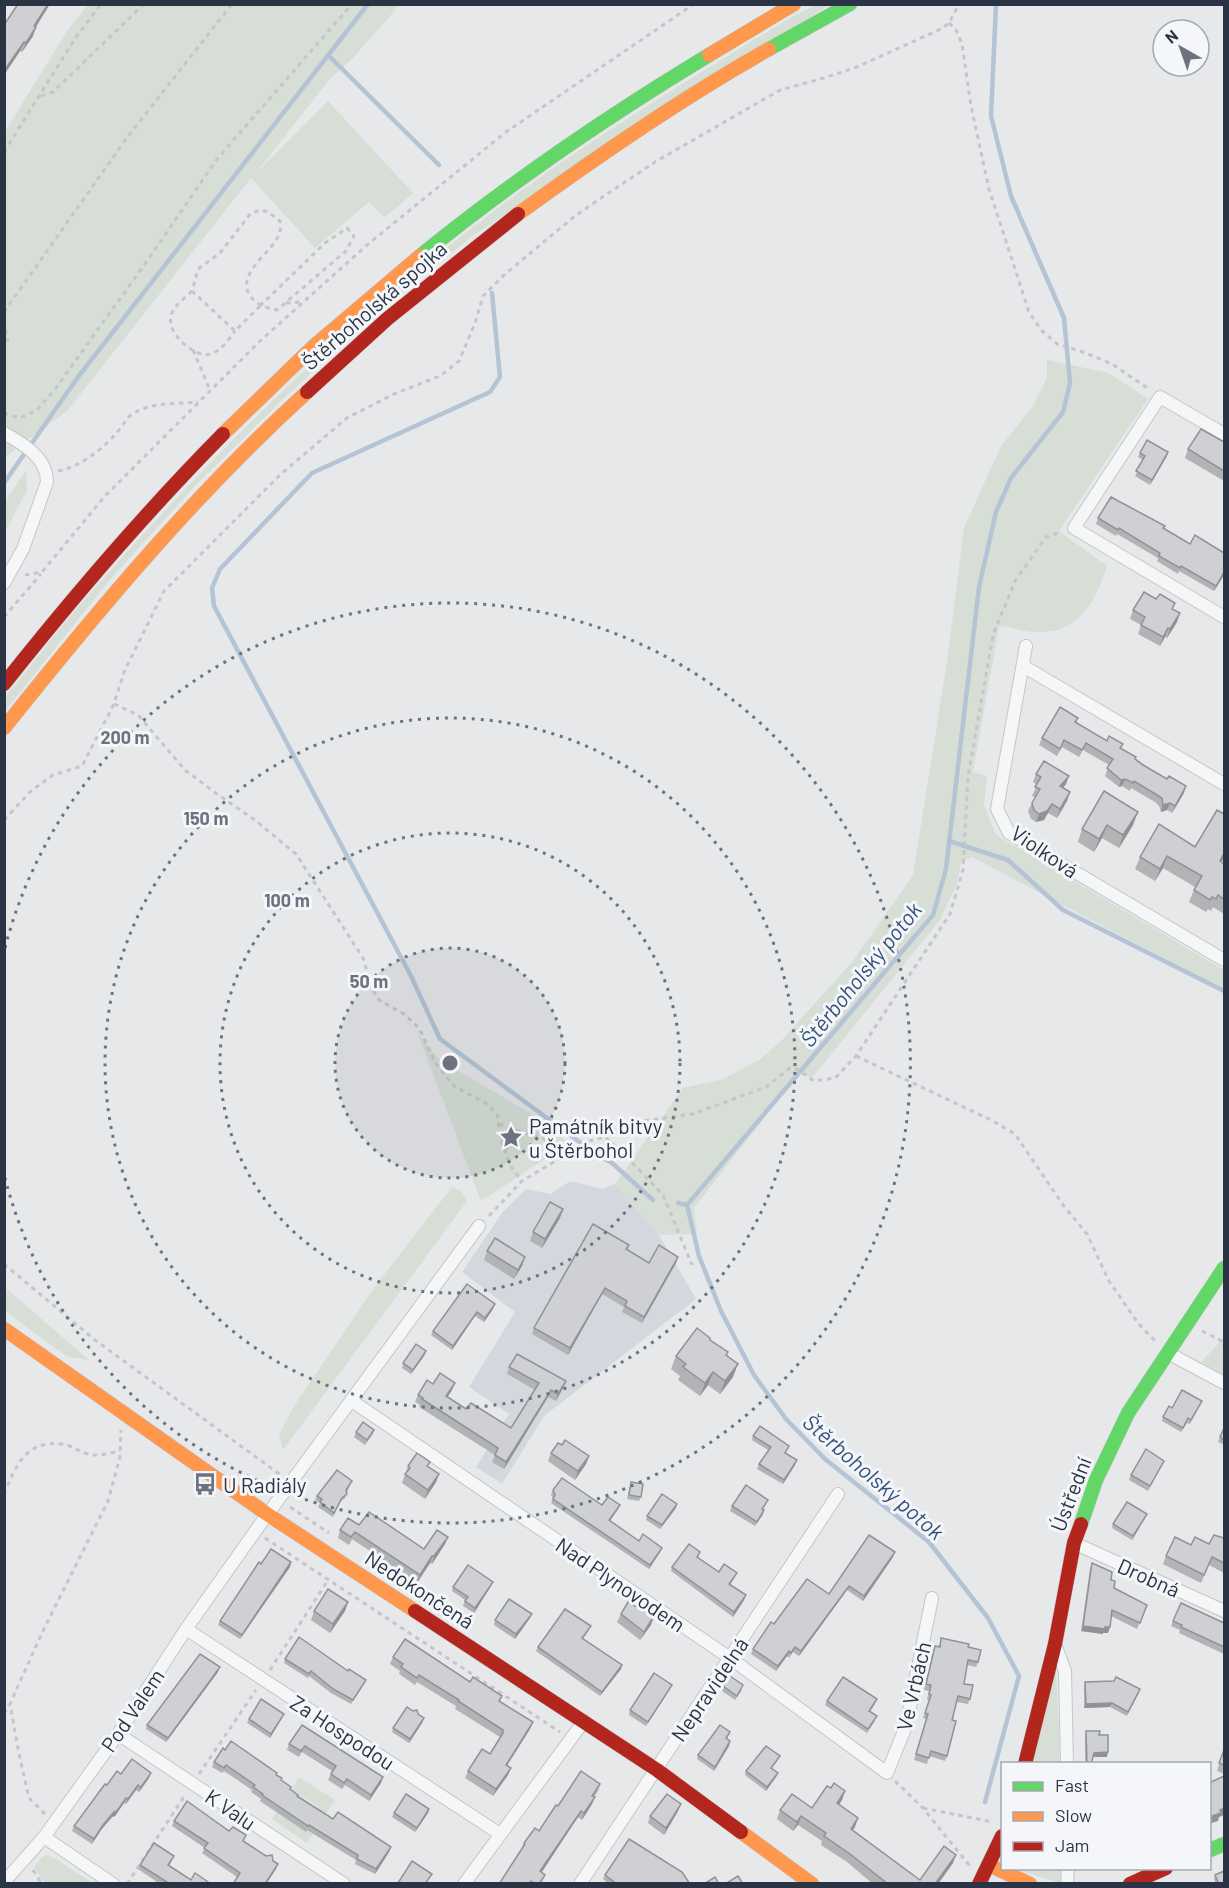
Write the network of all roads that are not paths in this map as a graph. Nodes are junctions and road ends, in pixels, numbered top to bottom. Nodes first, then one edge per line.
1 (795, 4) edge
2 (850, 4) edge
3 (4, 433) edge
4 (1224, 434) edge
5 (7, 580) edge
6 (1224, 617) edge
7 (1026, 646) dead end
8 (1023, 666) junction
9 (4, 684) edge
10 (4, 728) edge
11 (1224, 784) edge
12 (1224, 960) edge
13 (479, 1226) road end
14 (1224, 1268) edge
15 (4, 1329) edge
16 (1168, 1353) junction
17 (1224, 1383) edge
18 (352, 1401) junction
19 (838, 1494) dead end
20 (267, 1514) junction
21 (1074, 1543) junction
22 (932, 1598) dead end
23 (1224, 1611) edge
24 (186, 1629) junction
25 (1055, 1644) junction
26 (730, 1658) junction
27 (584, 1721) junction
28 (118, 1734) junction
29 (1026, 1762) edge
30 (1067, 1762) edge
31 (657, 1770) junction
32 (887, 1773) joint
33 (500, 1834) junction
34 (44, 1837) junction
35 (1001, 1838) edge
36 (989, 1865) junction
37 (1164, 1870) edge
38 (4, 1882) edge
39 (113, 1884) edge
40 (344, 1884) edge
41 (464, 1884) edge
42 (580, 1884) edge
43 (812, 1884) edge
44 (979, 1884) edge
45 (1030, 1884) edge
46 (1130, 1884) edge

1 - 9 main road, Štěrboholská spojka
2 - 10 main road, Štěrboholská spojka
3 - 5 street
4 - 6 street
7 - 8 street, Violková
8 - 11 street
8 - 12 street, Violková
13 - 18 street
14 - 16 main road, Ústřední
15 - 20 main road, Nedokončená
16 - 17 street
16 - 21 main road, Ústřední
18 - 20 street
18 - 26 street, Nad Plynovodem
19 - 26 street, Nepravidelná
20 - 24 street, Pod Valem
20 - 27 main road, Nedokončená
21 - 23 street, Drobná
21 - 25 main road, Ústřední
22 - 32 street, Ve Vrbách
24 - 28 street, Pod Valem
24 - 33 street, Za Hospodou
25 - 29 main road, Ústřední
25 - 30 street
26 - 31 street, Nepravidelná
26 - 32 street, Nad Plynovodem
27 - 31 main road, Nedokončená
27 - 33 street
28 - 34 street, Pod Valem
28 - 40 street, K Valu
31 - 42 street, Nepravidelná
31 - 43 main road, Nedokončená
33 - 41 street
34 - 38 street, Pod Valem
34 - 39 street
35 - 36 main road
36 - 44 main road
36 - 45 main road
37 - 46 main road

